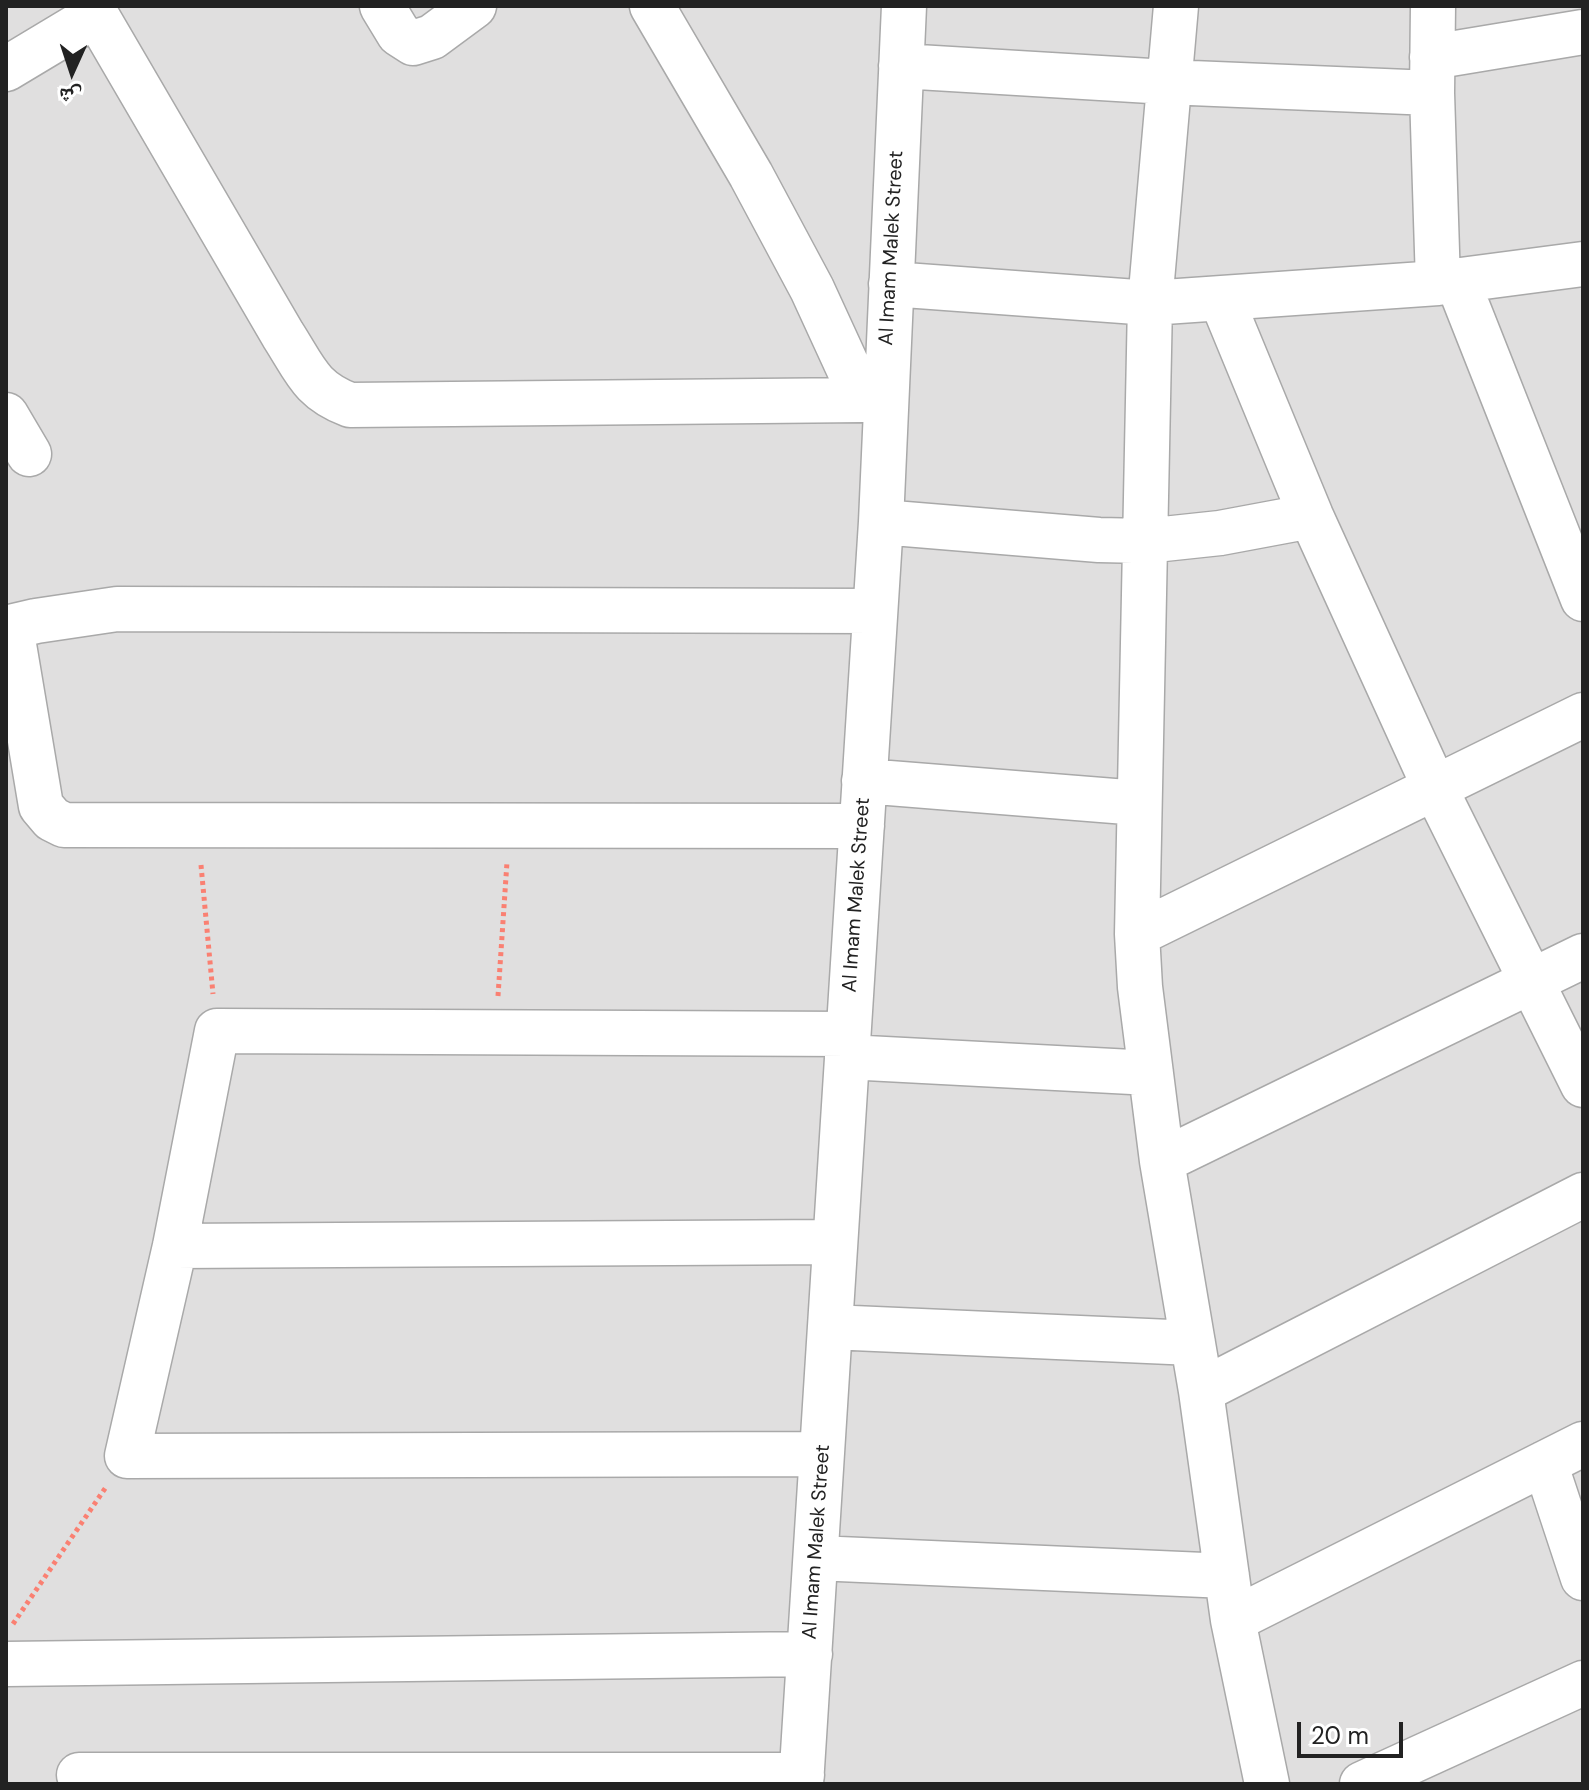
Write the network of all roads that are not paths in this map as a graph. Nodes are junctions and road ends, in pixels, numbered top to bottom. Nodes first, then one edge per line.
1 (382, 6) edge
2 (474, 6) edge
3 (904, 6) edge
4 (1176, 6) edge
5 (1433, 6) edge
6 (655, 7) edge
7 (94, 10) edge
8 (1583, 32) edge
9 (901, 66) junction
10 (6, 69) edge
11 (1432, 75) junction
12 (1167, 82) junction
13 (1583, 264) edge
14 (1447, 282) junction
15 (891, 284) junction
16 (1221, 298) junction
17 (1150, 303) junction
18 (874, 399) junction
19 (6, 415) edge
20 (29, 454) dead end
21 (1311, 516) junction
22 (881, 522) junction
23 (1145, 541) junction
24 (1583, 599) edge
25 (875, 611) junction
26 (8, 628) edge
27 (1583, 715) edge
28 (864, 781) junction
29 (1434, 786) junction
30 (1139, 803) junction
31 (862, 826) junction
32 (1137, 934) junction
33 (1583, 956) edge
34 (1530, 980) junction
35 (848, 1046) junction
36 (1151, 1073) junction
37 (1583, 1085) edge
38 (1162, 1161) junction
39 (1583, 1195) edge
40 (835, 1242) junction
41 (175, 1246) junction
42 (830, 1327) junction
43 (1193, 1343) junction
44 (1201, 1391) junction
45 (1583, 1444) edge
46 (822, 1454) junction
47 (1545, 1463) junction
48 (816, 1558) junction
49 (1227, 1576) junction
50 (1583, 1578) edge
51 (1233, 1620) junction
52 (810, 1654) junction
53 (6, 1664) edge
54 (1583, 1683) edge
55 (79, 1775) dead end
56 (802, 1779) edge
57 (1267, 1784) edge
58 (1362, 1784) edge

1 - 2 street
3 - 9 street, Al Imam Malek Street
4 - 12 street
5 - 11 street
6 - 18 street
7 - 10 street
7 - 18 street
8 - 11 street
9 - 12 street
9 - 15 street, Al Imam Malek Street
11 - 12 street
11 - 14 street
12 - 17 street
13 - 14 street
14 - 16 street
14 - 24 street
15 - 17 street
15 - 18 street, Al Imam Malek Street
16 - 17 street
16 - 21 street
17 - 23 street
18 - 22 street, Al Imam Malek Street
19 - 20 street
21 - 23 street
21 - 29 street
22 - 23 street
22 - 25 street, Al Imam Malek Street
23 - 30 street
25 - 26 street
25 - 28 street, Al Imam Malek Street
26 - 31 street
27 - 29 street
28 - 30 street
28 - 31 street, Al Imam Malek Street
29 - 32 street
29 - 34 street
30 - 32 street
31 - 35 street, Al Imam Malek Street
32 - 36 street
33 - 34 street
34 - 37 street
34 - 38 street
35 - 36 street
35 - 40 street, Al Imam Malek Street
35 - 41 street
36 - 38 street
38 - 43 street
39 - 44 street
40 - 41 street
40 - 42 street, Al Imam Malek Street
41 - 46 street
42 - 43 street
42 - 46 street, Al Imam Malek Street
43 - 44 street
44 - 49 street
45 - 47 street
46 - 48 street, Al Imam Malek Street
47 - 50 street
47 - 51 street
48 - 49 street
48 - 52 street, Al Imam Malek Street
49 - 51 street
51 - 57 street
52 - 53 street
52 - 56 street, Al Imam Malek Street
54 - 58 street
55 - 56 street

